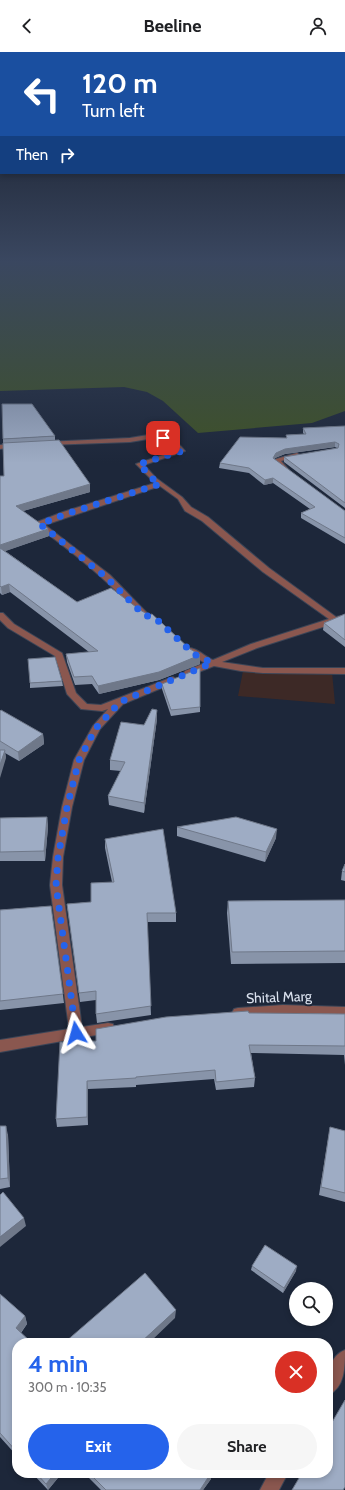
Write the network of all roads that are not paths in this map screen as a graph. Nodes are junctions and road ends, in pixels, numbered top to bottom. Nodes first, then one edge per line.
1 (42, 444) edge
2 (22, 445) edge
3 (0, 447) edge
4 (307, 454) edge
5 (294, 476) edge
6 (160, 484) junction
7 (0, 615) edge
8 (345, 617) edge
9 (335, 620) junction
10 (160, 622) edge
11 (184, 644) edge
12 (212, 663) junction
13 (345, 670) edge
14 (120, 702) junction
15 (345, 1012) edge
16 (228, 1014) edge
17 (121, 1026) edge
18 (76, 1033) junction
19 (0, 1046) edge
20 (345, 1358) edge
21 (333, 1378) edge
22 (276, 1478) edge
23 (269, 1490) edge

1 - 6 street
2 - 3 street
4 - 5 street
6 - 9 street
6 - 10 street
7 - 14 street
8 - 9 street
9 - 12 street
11 - 12 street
12 - 13 street
12 - 14 street
14 - 18 street
15 - 16 street, Shital Marg
17 - 18 street
18 - 19 street
20 - 21 street
22 - 23 street

